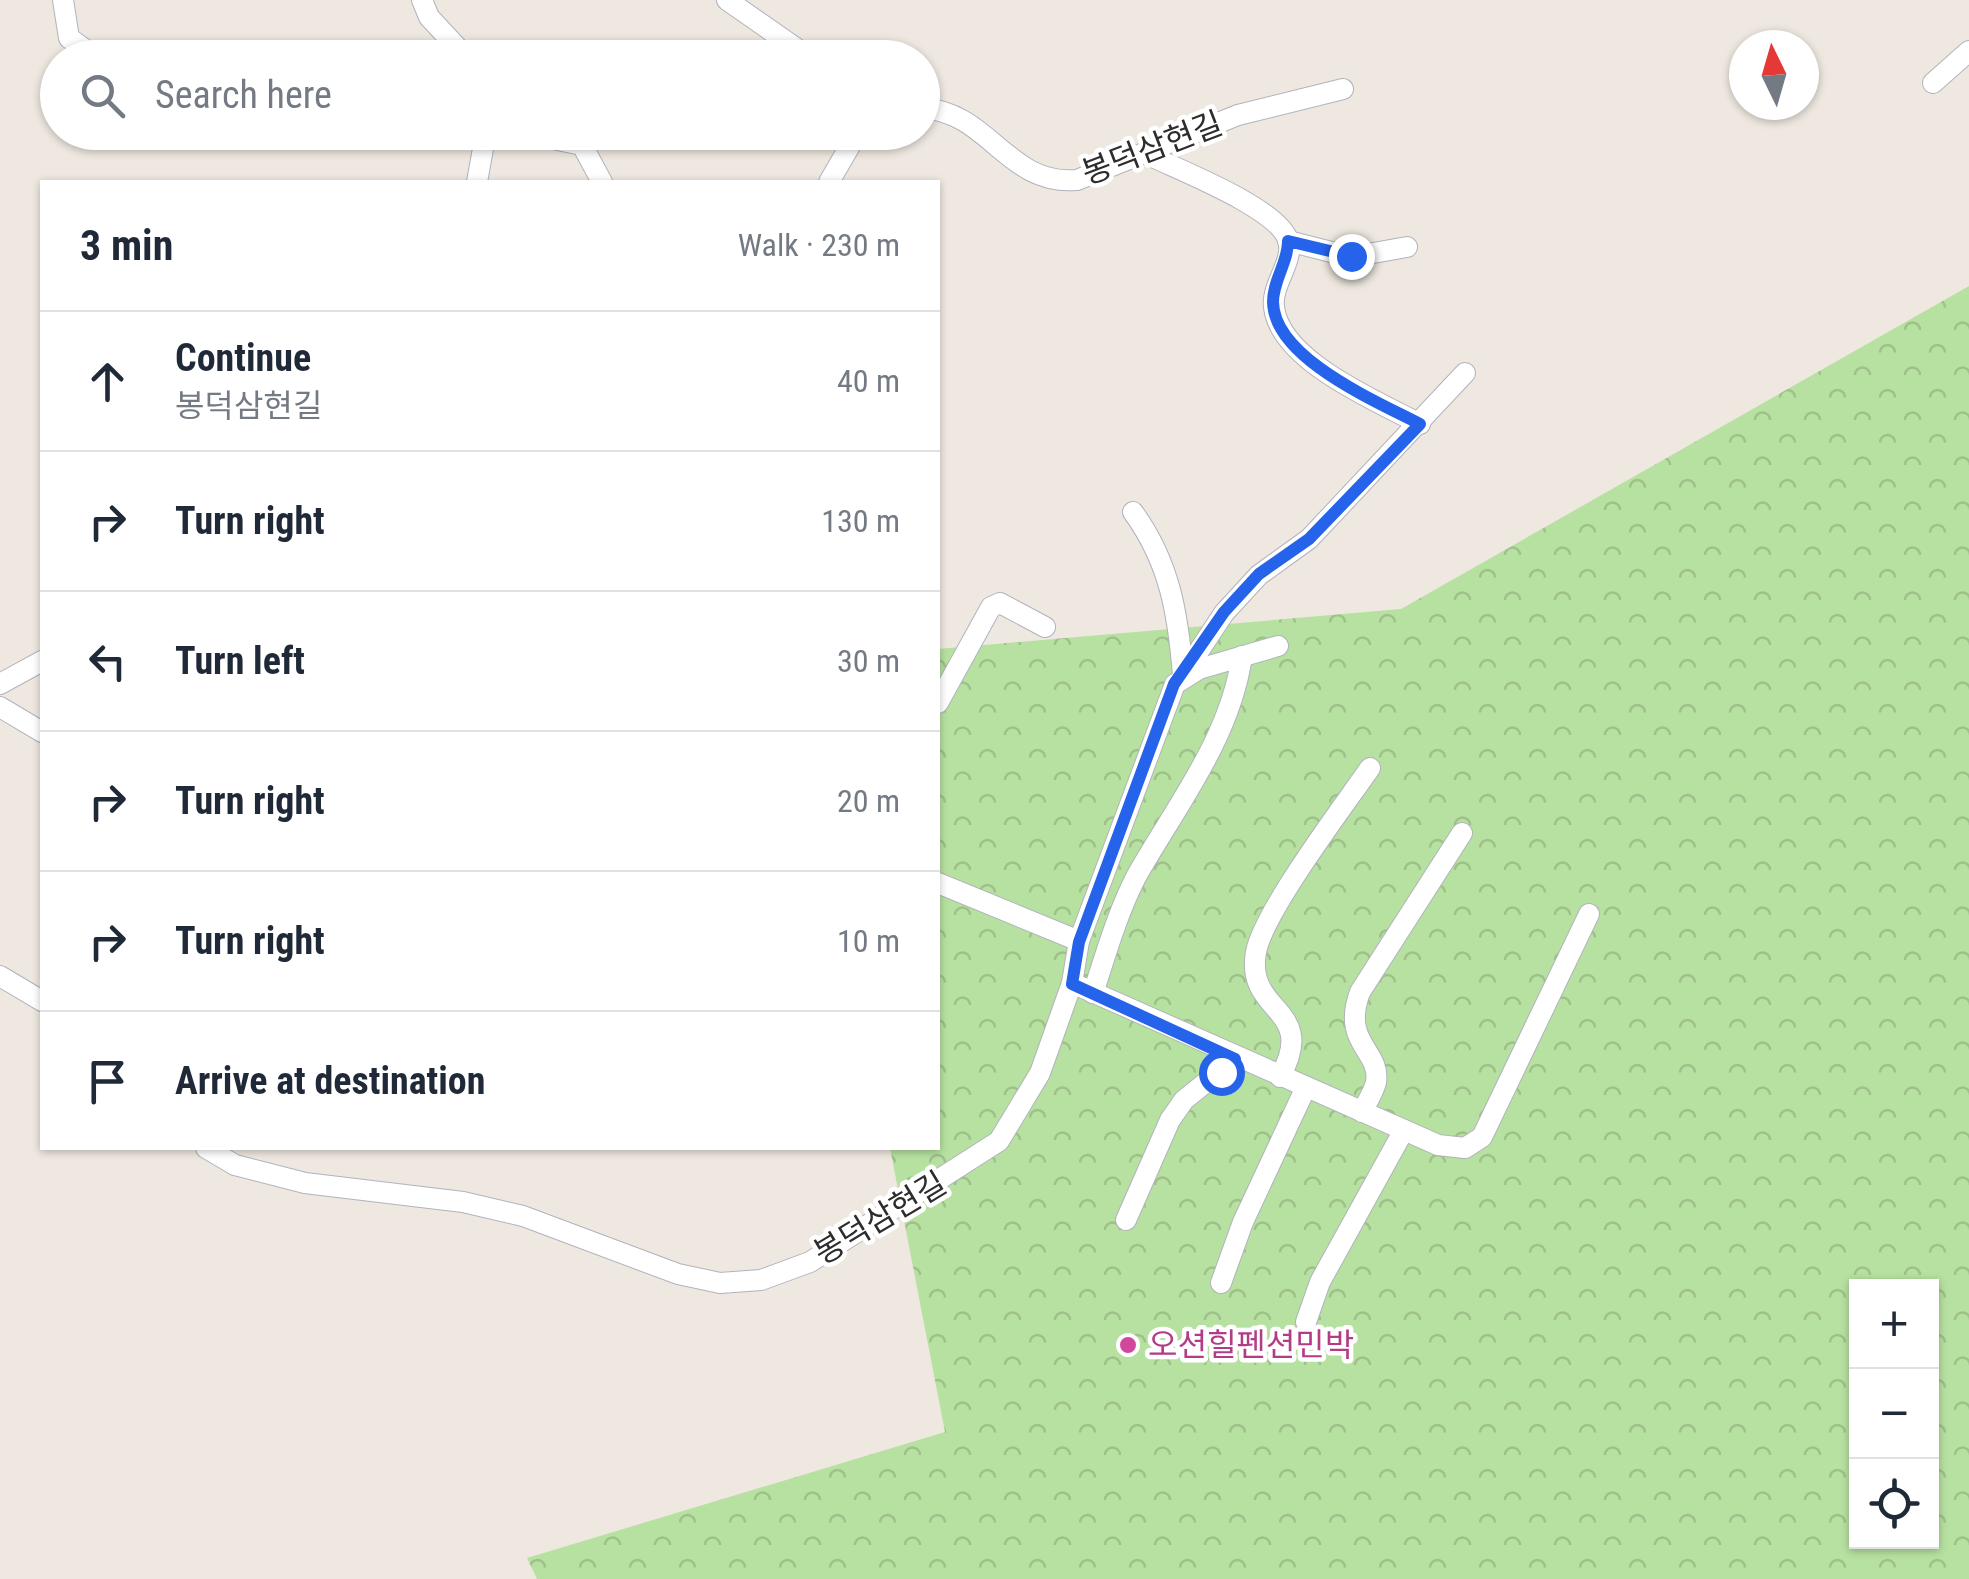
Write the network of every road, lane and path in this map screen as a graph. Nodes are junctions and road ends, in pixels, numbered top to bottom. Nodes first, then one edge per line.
1 (63, 0) edge
2 (422, 0) edge
3 (727, 0) edge
4 (72, 40) edge
5 (451, 40) edge
6 (784, 40) edge
7 (1969, 51) edge
8 (1933, 84) dead end
9 (1343, 89) dead end
10 (940, 111) edge
11 (483, 150) edge
12 (585, 150) edge
13 (848, 150) edge
14 (1144, 153) junction
15 (477, 180) edge
16 (601, 180) edge
17 (830, 180) edge
18 (1288, 241) junction
19 (1407, 247) dead end
20 (1464, 374) dead end
21 (1420, 424) junction
22 (1133, 512) dead end
23 (1045, 627) dead end
24 (1278, 646) dead end
25 (1242, 656) junction
26 (40, 662) edge
27 (1183, 675) junction
28 (0, 684) edge
29 (940, 699) edge
30 (0, 707) edge
31 (40, 731) edge
32 (1370, 768) dead end
33 (1462, 833) dead end
34 (940, 884) edge
35 (1589, 914) dead end
36 (1079, 942) junction
37 (0, 976) edge
38 (1072, 984) junction
39 (1093, 993) junction
40 (40, 1001) edge
41 (1235, 1059) junction
42 (1280, 1076) junction
43 (1306, 1087) junction
44 (1362, 1112) junction
45 (1404, 1130) junction
46 (210, 1150) edge
47 (1126, 1220) dead end
48 (1221, 1282) dead end
49 (1306, 1322) dead end

1 - 4 lane
2 - 5 lane
3 - 6 lane
7 - 8 lane
9 - 14 lane, 봉덕삼현길
10 - 14 lane, 봉덕삼현길
11 - 15 lane
12 - 16 lane
13 - 17 lane
14 - 18 lane
18 - 19 lane
18 - 21 lane
20 - 21 lane, 봉덕삼현길
21 - 27 lane, 봉덕삼현길
22 - 27 lane
23 - 29 lane
24 - 25 lane
25 - 27 lane
25 - 39 lane
26 - 28 lane
27 - 36 lane, 봉덕삼현길
30 - 31 lane
32 - 42 lane
33 - 44 lane
34 - 36 lane
35 - 45 lane
36 - 38 lane, 봉덕삼현길
37 - 40 lane
38 - 39 lane
38 - 46 lane, 봉덕삼현길
39 - 41 lane
41 - 42 lane
41 - 47 lane
42 - 43 lane
43 - 44 lane
43 - 48 lane
44 - 45 lane
45 - 49 lane

